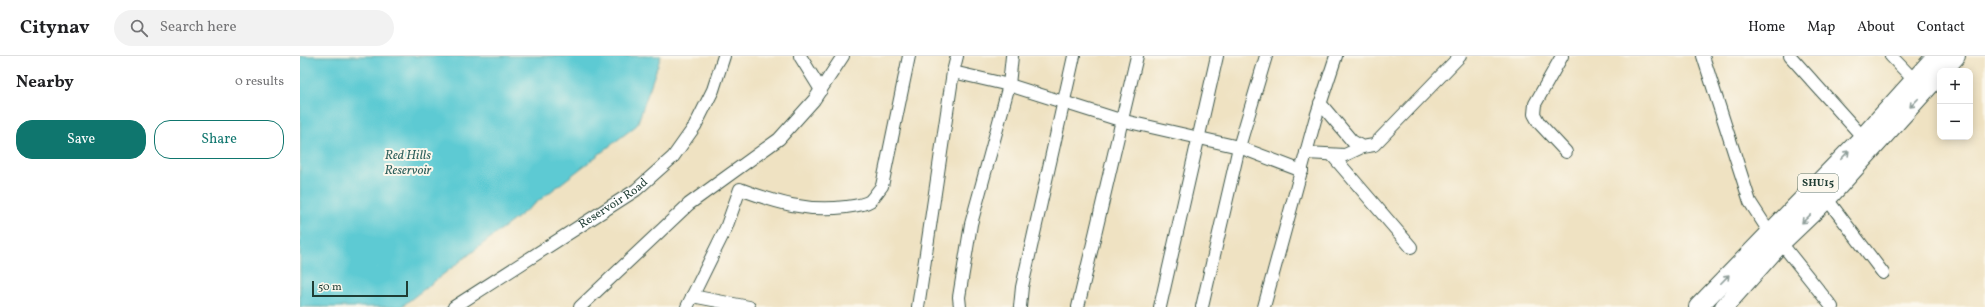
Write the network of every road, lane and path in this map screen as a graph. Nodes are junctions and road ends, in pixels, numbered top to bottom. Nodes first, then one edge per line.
1 (724, 56) edge
2 (800, 56) edge
3 (843, 56) edge
4 (910, 56) edge
5 (957, 56) edge
6 (1012, 56) edge
7 (1074, 56) edge
8 (1137, 56) edge
9 (1217, 56) edge
10 (1266, 56) edge
11 (1336, 56) edge
12 (1460, 56) edge
13 (1562, 56) edge
14 (1703, 56) edge
15 (1790, 56) edge
16 (1891, 56) edge
17 (1936, 56) edge
18 (1956, 56) edge
19 (1946, 68) edge
20 (953, 72) junction
21 (1937, 77) edge
22 (1914, 80) junction
23 (1009, 86) junction
24 (821, 90) junction
25 (1063, 103) junction
26 (1320, 103) junction
27 (1120, 120) junction
28 (1198, 138) junction
29 (1867, 143) junction
30 (1362, 147) junction
31 (1239, 148) junction
32 (1566, 152) dead end
33 (1306, 153) junction
34 (1332, 155) junction
35 (1302, 171) junction
36 (1827, 199) junction
37 (1776, 238) junction
38 (1411, 247) dead end
39 (1883, 273) dead end
40 (692, 296) junction
41 (454, 307) edge
42 (580, 307) edge
43 (687, 307) edge
44 (749, 307) edge
45 (918, 307) edge
46 (960, 307) edge
47 (1020, 307) edge
48 (1078, 307) edge
49 (1160, 307) edge
50 (1202, 307) edge
51 (1264, 307) edge
52 (1698, 307) edge
53 (1724, 307) edge
54 (1832, 307) edge

1 - 41 street, Reservoir Road
2 - 24 street
3 - 24 street
4 - 40 street
5 - 20 street
6 - 23 street
7 - 25 street
8 - 27 street
9 - 28 street
10 - 31 street
11 - 26 street
12 - 30 street
13 - 32 street
14 - 37 street
15 - 29 street
16 - 22 street
17 - 22 main road, SHU15
18 - 19 main road
20 - 23 street
20 - 45 street
21 -> 29 main road, SHU15
22 - 29 main road, SHU15
23 - 25 street
23 - 46 street
24 - 42 street
25 - 27 street
25 - 47 street
26 - 30 street
26 - 33 street
27 - 28 street
27 - 48 street
28 - 31 street
28 - 49 street
29 - 36 main road, SHU15
37 -> 29 main road, SHU15
30 - 34 street
31 - 35 street
31 - 50 street
33 - 34 street
33 - 35 street
34 - 38 street
35 - 51 street
36 -> 37 main road, SHU15
36 - 39 street
52 -> 37 main road, SHU15
37 - 53 main road, SHU15
37 - 54 street
40 - 43 street
40 - 44 street

